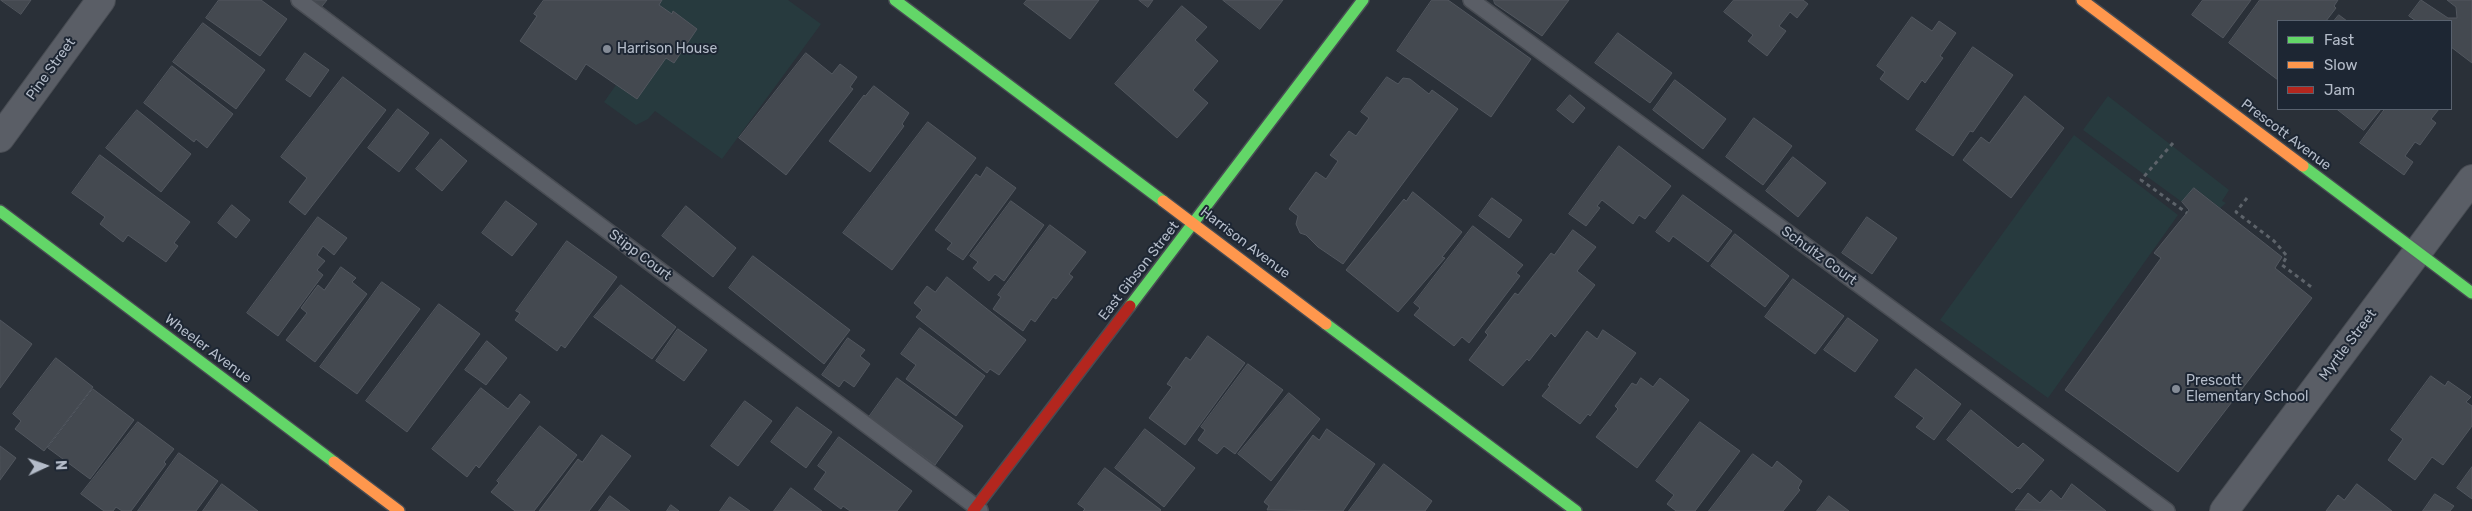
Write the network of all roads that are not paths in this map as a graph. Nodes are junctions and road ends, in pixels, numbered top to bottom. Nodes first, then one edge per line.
1 (101, 0) edge
2 (299, 0) edge
3 (895, 0) edge
4 (1363, 0) edge
5 (1471, 0) edge
6 (2082, 0) edge
7 (0, 138) edge
8 (2472, 179) edge
9 (0, 211) edge
10 (1194, 224) junction
11 (2417, 252) junction
12 (2472, 293) edge
13 (977, 510) edge
14 (399, 511) edge
15 (1576, 511) edge
16 (2167, 511) edge
17 (2224, 511) edge

1 - 7 street, Pine Street
2 - 13 lane, Stipp Court
3 - 10 street, Harrison Avenue
4 - 10 street, East Gibson Street
5 - 16 lane, Schultz Court
6 - 11 street, Prescott Avenue
8 - 11 street, Myrtle Street
9 - 14 street, Wheeler Avenue
10 - 13 street, East Gibson Street
10 - 15 street, Harrison Avenue
11 - 12 street, Prescott Avenue
11 - 17 street, Myrtle Street

